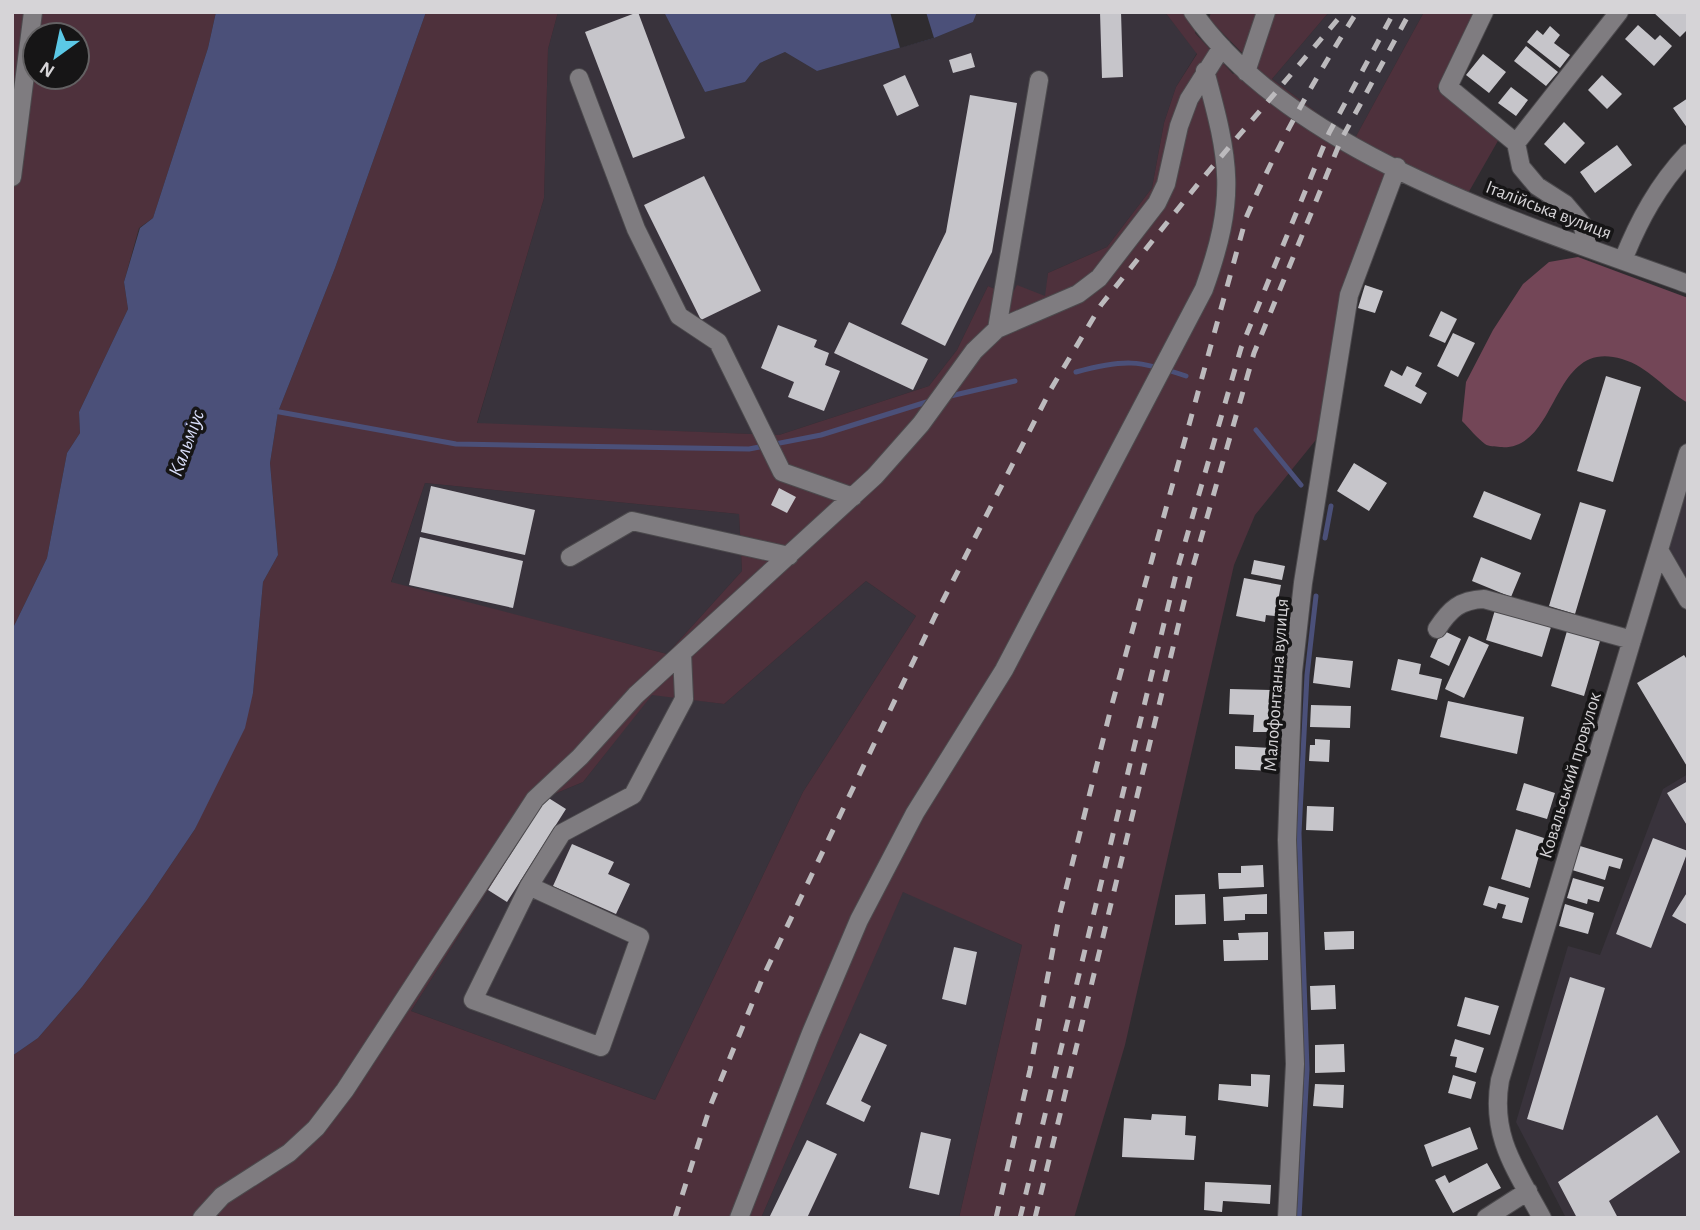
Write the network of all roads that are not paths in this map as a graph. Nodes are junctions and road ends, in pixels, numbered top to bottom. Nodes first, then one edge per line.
1 (33, 12) edge
2 (1266, 12) edge
3 (1484, 12) edge
4 (1619, 12) edge
5 (1200, 17) edge
6 (1222, 47) junction
7 (1205, 71) junction
8 (1246, 72) junction
9 (579, 78) dead end
10 (1040, 80) dead end
11 (1516, 142) junction
12 (1688, 153) edge
13 (1397, 167) junction
14 (12, 177) edge
15 (1588, 247) junction
16 (1623, 260) junction
17 (1688, 284) edge
18 (997, 329) junction
19 (1688, 453) edge
20 (853, 496) junction
21 (1658, 550) junction
22 (789, 556) junction
23 (570, 557) dead end
24 (1688, 600) edge
25 (1437, 629) dead end
26 (1632, 640) junction
27 (682, 653) junction
28 (529, 886) junction
29 (1528, 1191) junction
30 (202, 1218) edge
31 (739, 1218) edge
32 (1287, 1218) edge
33 (1486, 1218) edge
34 (1542, 1218) edge

1 - 14 street
2 - 8 street
3 - 11 street
4 - 11 street
5 - 6 street, Італійська вулиця
6 - 7 street
6 - 8 street, Італійська вулиця
7 - 18 street
7 - 31 street
8 - 13 street, Італійська вулиця
9 - 20 street
10 - 18 street
11 - 15 street
12 - 16 street
13 - 15 street, Італійська вулиця
13 - 32 street, Малофонтанна вулиця
15 - 16 street, Італійська вулиця
16 - 17 street, Італійська вулиця
18 - 20 street
19 - 21 street, Ковальський провулок
20 - 22 street
21 - 24 street
21 - 26 street, Ковальський провулок
22 - 23 street
22 - 27 street
25 - 26 street
26 - 29 street, Ковальський провулок
27 - 28 street
27 - 30 street
28 - 28 street
29 - 33 street
29 - 34 street, Ковальський провулок

